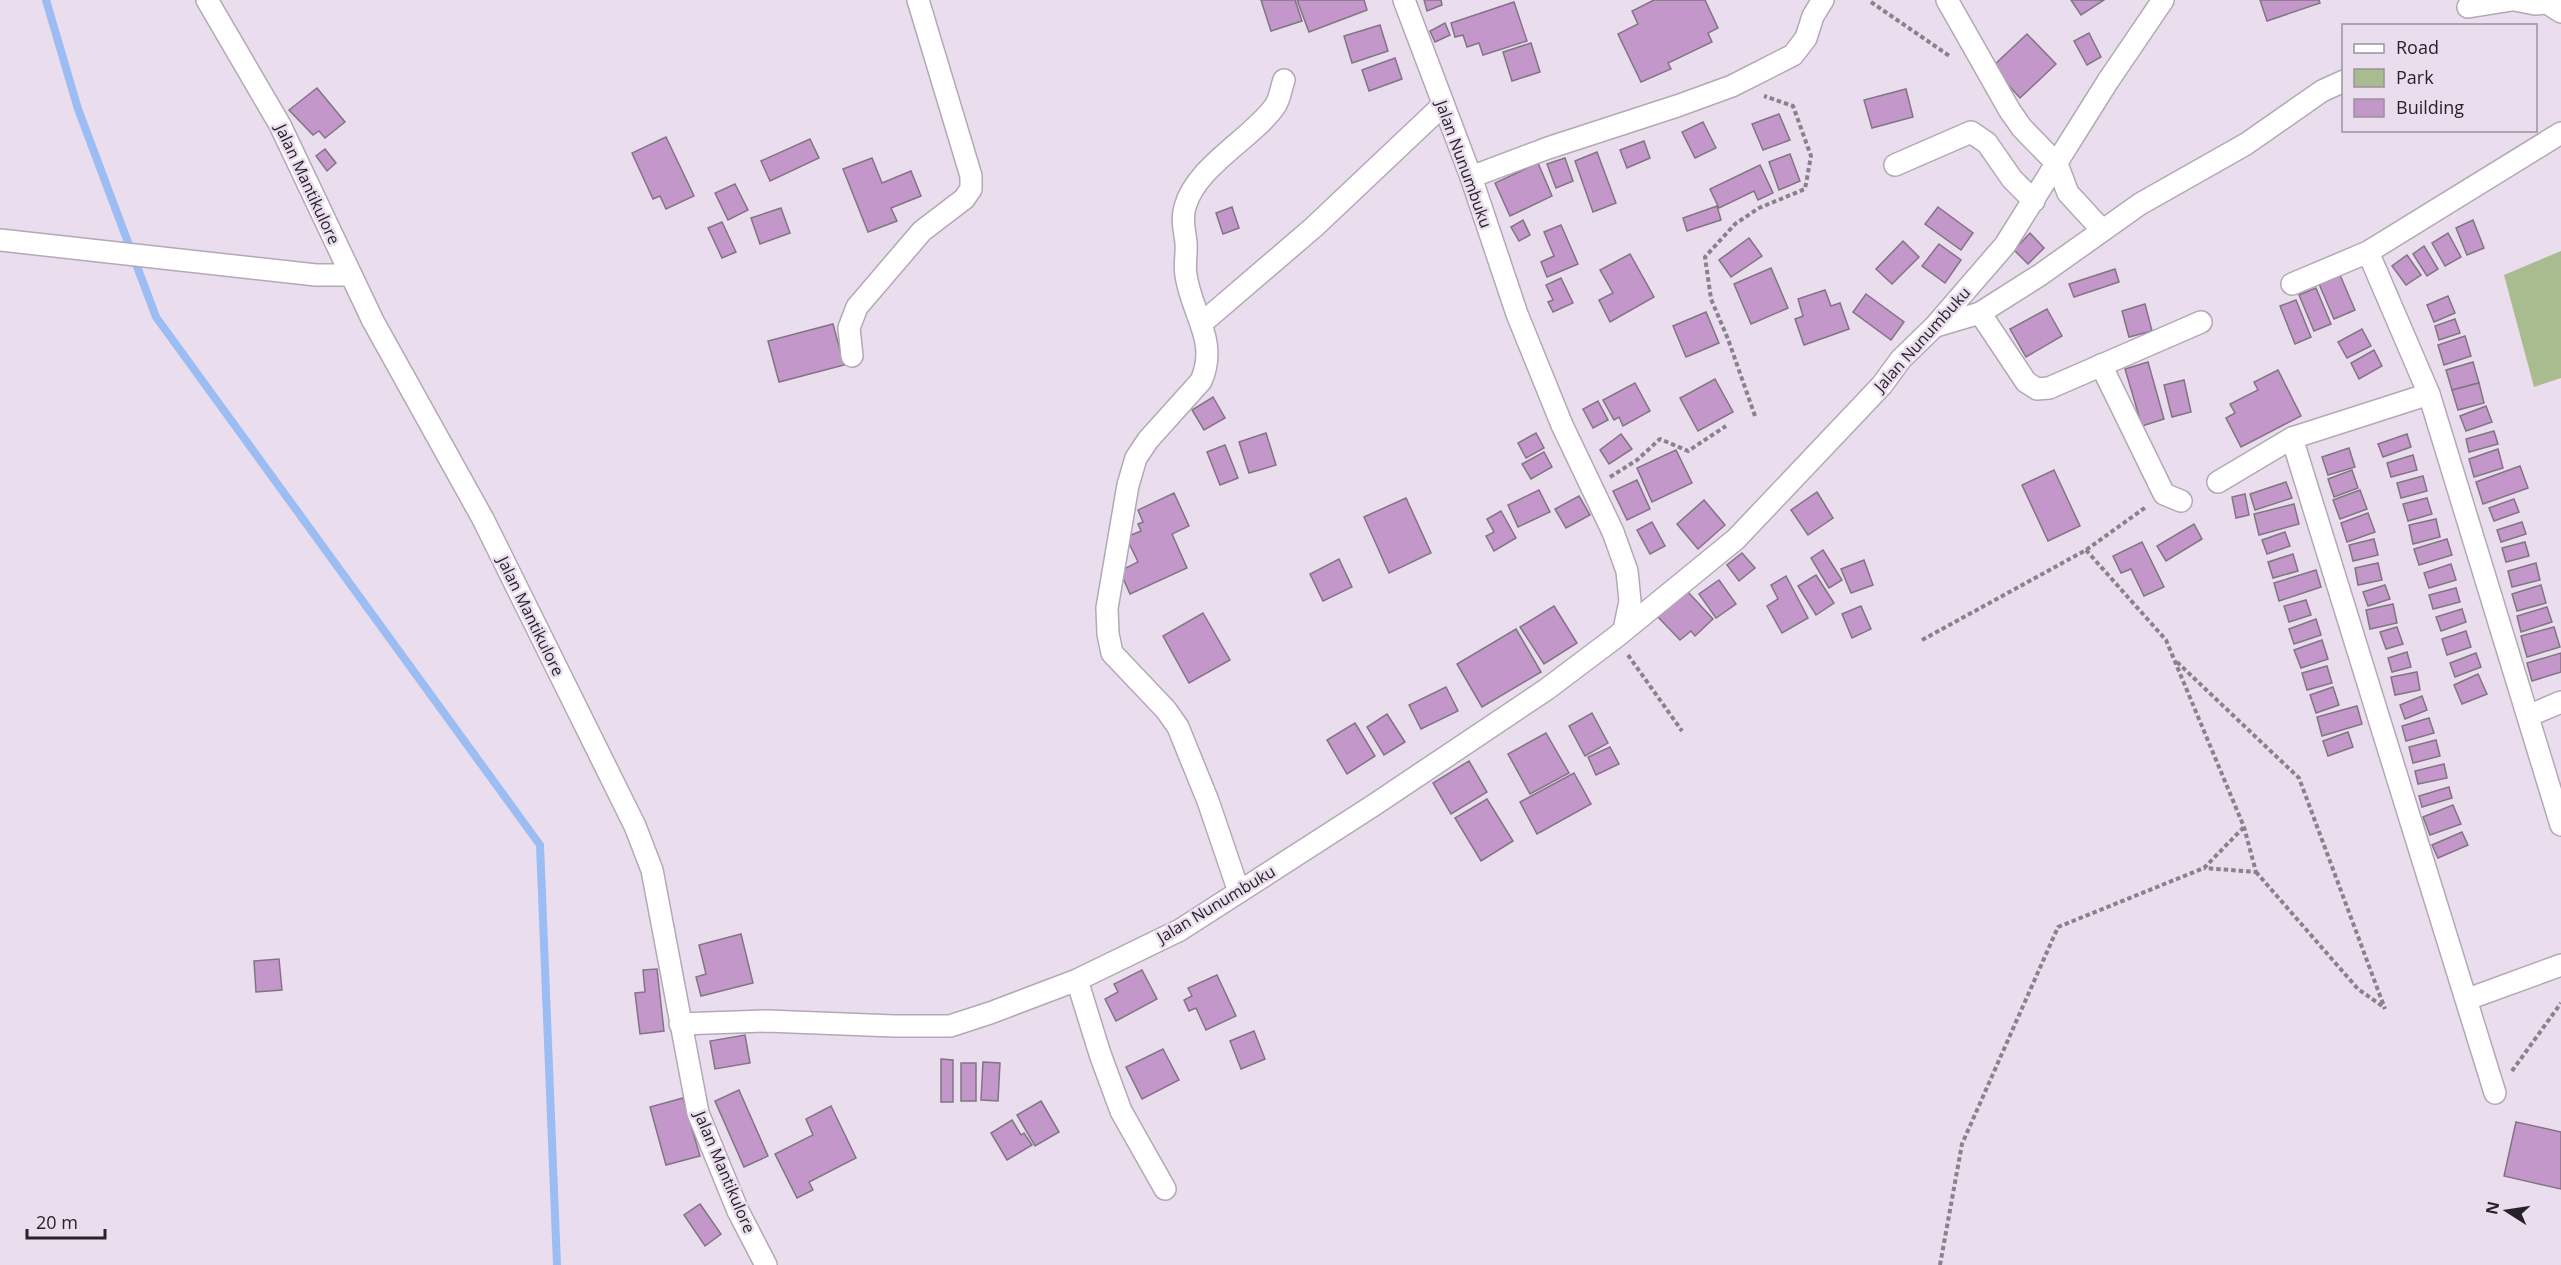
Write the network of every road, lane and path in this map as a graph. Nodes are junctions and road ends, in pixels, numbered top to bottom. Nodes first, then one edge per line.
1 (207, 0) edge
2 (918, 0) edge
3 (1404, 0) edge
4 (1823, 0) edge
5 (1947, 0) edge
6 (2163, 0) edge
7 (2513, 0) edge
8 (1871, 2) dead end
9 (2467, 11) edge
10 (2561, 12) edge
11 (1957, 61) dead end
12 (1284, 80) dead end
13 (2342, 81) edge
14 (1732, 86) junction
15 (1443, 105) junction
16 (2561, 133) edge
17 (2057, 164) junction
18 (1895, 165) dead end
19 (1471, 177) junction
20 (2034, 201) junction
21 (2102, 230) junction
22 (0, 240) edge
23 (2368, 252) junction
24 (351, 275) junction
25 (2292, 284) dead end
26 (1980, 313) junction
27 (2201, 322) dead end
28 (1202, 323) junction
29 (1935, 326) junction
30 (852, 356) dead end
31 (2101, 365) junction
32 (2429, 394) junction
33 (1755, 416) dead end
34 (1726, 426) dead end
35 (2292, 438) junction
36 (2218, 482) dead end
37 (1592, 488) junction
38 (2172, 498) joint
39 (2086, 550) junction
40 (1620, 634) junction
41 (1922, 640) dead end
42 (2174, 659) junction
43 (2561, 702) edge
44 (2528, 716) junction
45 (1683, 731) dead end
46 (2561, 825) edge
47 (2244, 827) junction
48 (2204, 868) junction
49 (2256, 872) junction
50 (1239, 892) junction
51 (2561, 965) edge
52 (1077, 980) junction
53 (2468, 999) junction
54 (2561, 1004) edge
55 (680, 1024) junction
56 (2495, 1093) joint
57 (1165, 1189) dead end
58 (766, 1265) edge
59 (1940, 1265) edge

1 - 24 street, Jalan Mantikulore
2 - 30 street
3 - 15 street, Jalan Nunumbuku
4 - 14 street
5 - 17 street
6 - 17 street, Jalan Nunumbuku
7 - 9 street
7 - 10 street
8 - 11 path
12 - 28 street
13 - 21 street
14 - 19 street
14 - 33 path
15 - 19 street, Jalan Nunumbuku
15 - 28 street
16 - 23 street
17 - 20 street, Jalan Nunumbuku
17 - 21 street
18 - 20 street
19 - 37 street, Jalan Nunumbuku
20 - 29 street, Jalan Nunumbuku
21 - 26 street
22 - 24 street
23 - 25 street
23 - 32 street
24 - 55 street, Jalan Mantikulore
26 - 29 street
26 - 31 street
27 - 31 street
28 - 50 street
29 - 40 street, Jalan Nunumbuku
31 - 38 street
32 - 35 street
32 - 44 street
34 - 37 path
35 - 36 street
35 - 53 street
37 - 40 street, Jalan Nunumbuku
38 - 39 path
39 - 41 path
39 - 42 path
40 - 45 path
40 - 50 street, Jalan Nunumbuku
42 - 47 path
42 - 49 path
43 - 44 street
44 - 46 street
47 - 48 path
47 - 49 path
48 - 49 path
48 - 59 path
50 - 52 street, Jalan Nunumbuku
51 - 53 street
52 - 55 street, Jalan Nunumbuku
52 - 57 street
53 - 56 street
54 - 56 path
55 - 58 street, Jalan Mantikulore

